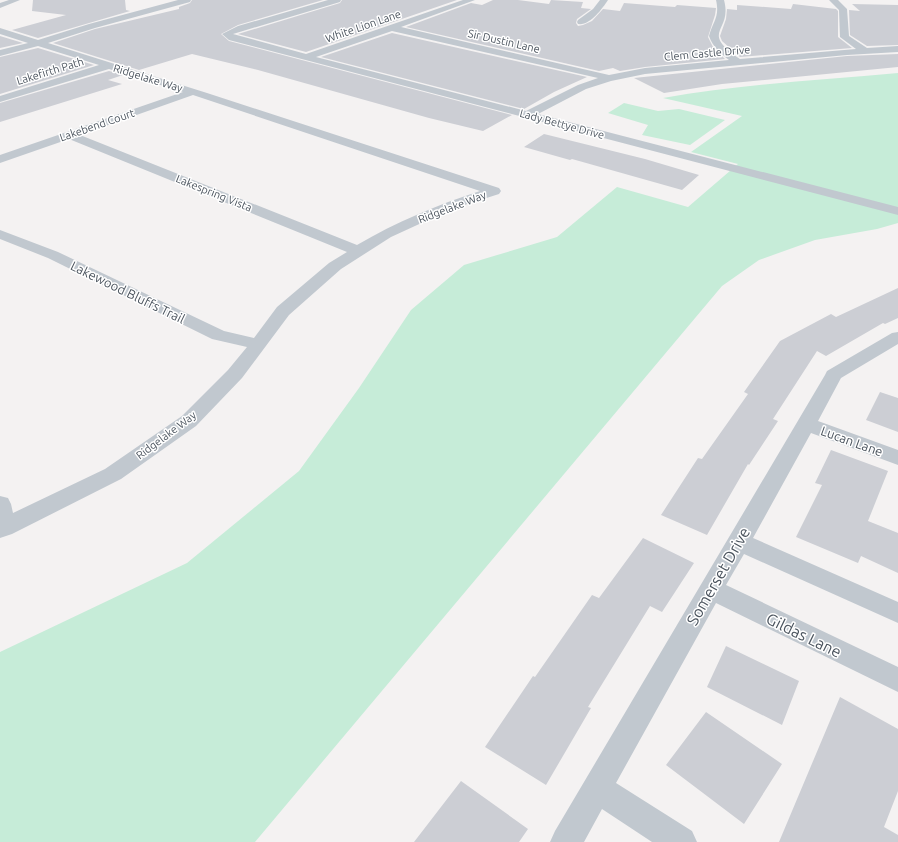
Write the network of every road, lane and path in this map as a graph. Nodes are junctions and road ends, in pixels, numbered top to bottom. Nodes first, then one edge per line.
1 (16, 0) edge
2 (181, 0) edge
3 (337, 0) edge
4 (471, 0) edge
5 (604, 0) edge
6 (720, 0) edge
7 (833, 0) edge
8 (0, 6) edge
9 (581, 22) dead end
10 (392, 28) junction
11 (0, 31) edge
12 (38, 44) junction
13 (898, 49) edge
14 (864, 50) junction
15 (0, 53) edge
16 (307, 57) junction
17 (738, 62) junction
18 (108, 66) junction
19 (609, 78) junction
20 (193, 92) junction
21 (0, 99) edge
22 (527, 115) junction
23 (70, 135) junction
24 (0, 159) edge
25 (898, 211) edge
26 (0, 234) edge
27 (358, 252) junction
28 (897, 339) edge
29 (258, 344) junction
30 (806, 424) junction
31 (898, 458) edge
32 (0, 504) edge
33 (2, 528) edge
34 (738, 541) junction
35 (711, 589) junction
36 (898, 614) edge
37 (898, 680) edge
38 (597, 788) junction
39 (566, 842) edge
40 (681, 842) edge

1 - 8 street
2 - 12 street
3 - 16 street, Lady Bettye Drive
4 - 10 street, White Lion Lane
5 - 9 street
6 - 17 street
7 - 14 street
10 - 16 street, White Lion Lane
10 - 19 street, Sir Dustin Lane
11 - 12 street, Ridgelake Way
12 - 15 street
12 - 18 street, Ridgelake Way
13 - 14 street, Clem Castle Drive
14 - 17 street, Clem Castle Drive
16 - 22 street, Lady Bettye Drive
17 - 19 street, Clem Castle Drive
18 - 20 street, Ridgelake Way
18 - 21 street, Lakefirth Path
19 - 22 street, Clem Castle Drive
20 - 23 street, Lakebend Court
20 - 27 street, Ridgelake Way
22 - 25 street, Lady Bettye Drive
23 - 24 street, Lakebend Court
23 - 27 street, Lakespring Vista
26 - 29 street, Lakewood Bluffs Trail
27 - 29 street, Ridgelake Way
28 - 30 street, Somerset Drive
29 - 33 street, Ridgelake Way
30 - 31 street, Lucan Lane
30 - 34 street, Somerset Drive
32 - 33 street
34 - 35 street, Somerset Drive
34 - 36 street
35 - 37 street, Gildas Lane
35 - 38 street, Somerset Drive
38 - 39 street, Somerset Drive
38 - 40 street

